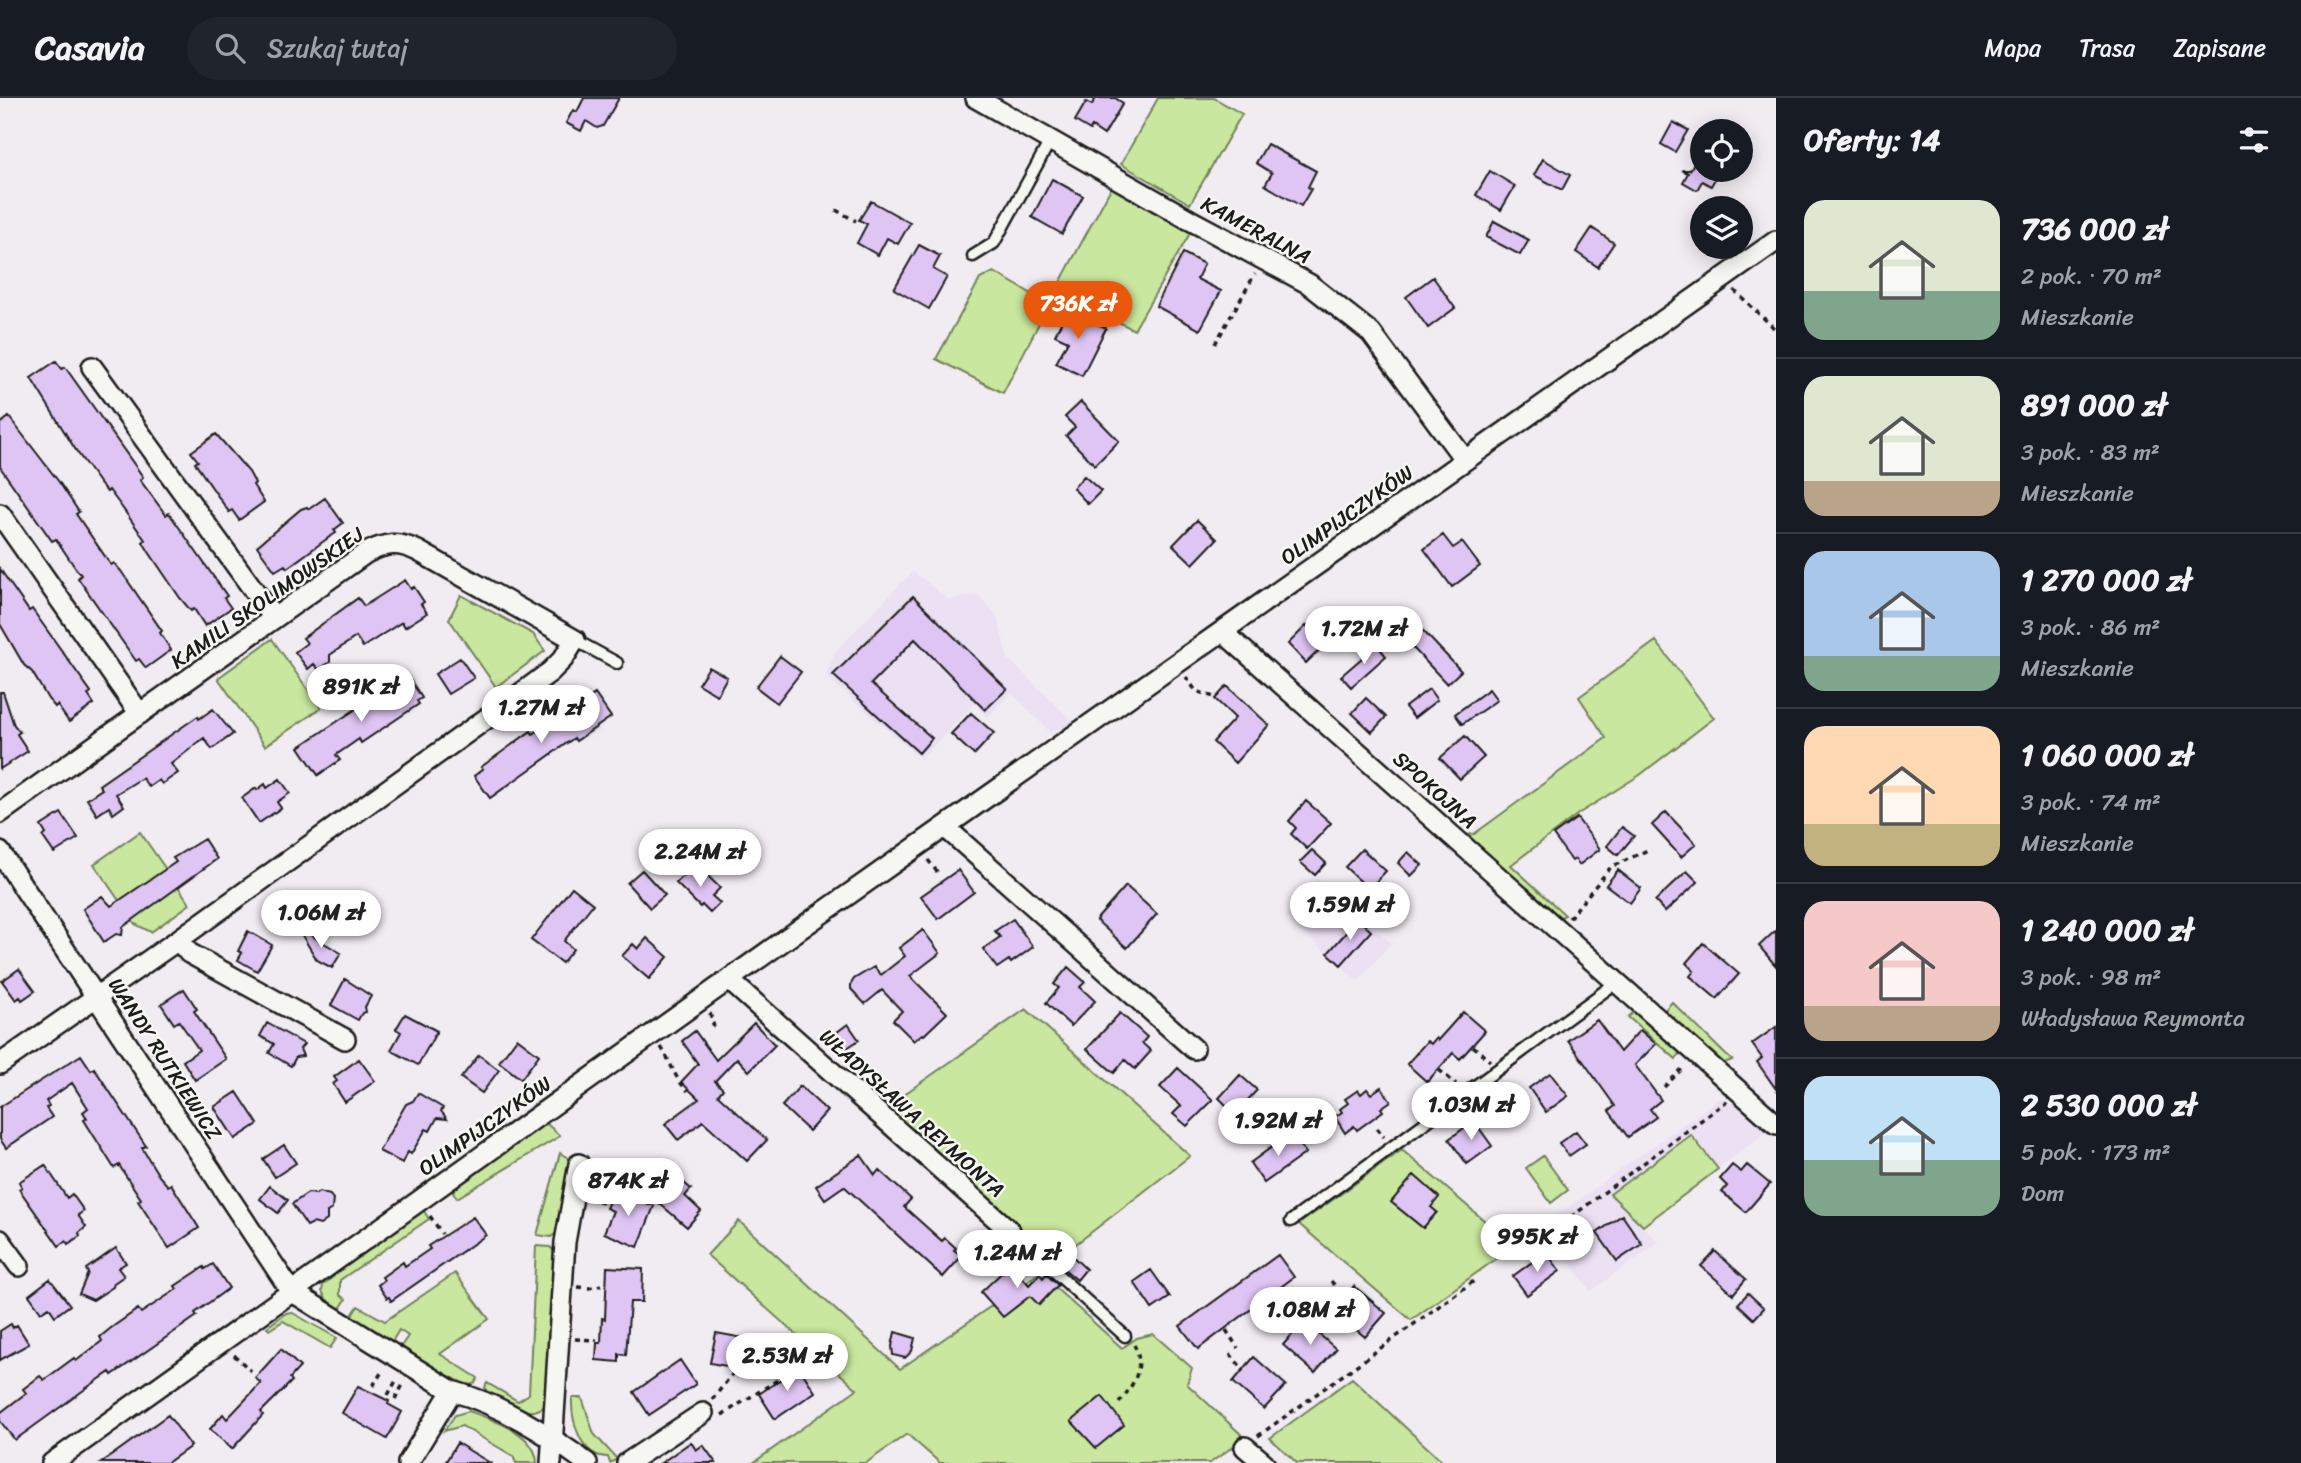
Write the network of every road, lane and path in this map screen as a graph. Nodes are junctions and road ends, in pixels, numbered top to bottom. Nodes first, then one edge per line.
1 (976, 98) edge
2 (1050, 141) junction
3 (836, 210) dead end
4 (856, 221) dead end
5 (1776, 241) edge
6 (973, 256) dead end
7 (1263, 260) junction
8 (1722, 279) junction
9 (1776, 330) edge
10 (1215, 344) dead end
11 (92, 367) dead end
12 (1465, 460) junction
13 (0, 514) edge
14 (274, 618) junction
15 (1223, 632) junction
16 (575, 639) junction
17 (1184, 658) junction
18 (617, 663) dead end
19 (1214, 697) dead end
20 (140, 714) junction
21 (0, 813) edge
22 (946, 828) junction
23 (1650, 849) dead end
24 (0, 852) edge
25 (1560, 930) junction
26 (178, 940) junction
27 (729, 980) junction
28 (1618, 982) junction
29 (97, 997) junction
30 (652, 1034) junction
31 (345, 1039) dead end
32 (1473, 1046) dead end
33 (1194, 1049) dead end
34 (1698, 1053) junction
35 (0, 1064) edge
36 (1498, 1069) junction
37 (1439, 1070) dead end
38 (1664, 1087) dead end
39 (688, 1091) dead end
40 (1466, 1092) junction
41 (1740, 1092) junction
42 (1776, 1124) edge
43 (579, 1164) dead end
44 (1571, 1217) dead end
45 (1291, 1221) dead end
46 (1010, 1231) joint
47 (0, 1240) edge
48 (19, 1266) dead end
49 (1331, 1281) dead end
50 (1474, 1281) dead end
51 (601, 1285) dead end
52 (572, 1286) dead end
53 (291, 1291) junction
54 (1343, 1296) dead end
55 (1271, 1297) dead end
56 (1226, 1331) dead end
57 (1293, 1331) dead end
58 (1125, 1336) joint
59 (1238, 1348) dead end
60 (1230, 1354) dead end
61 (386, 1363) dead end
62 (1242, 1368) dead end
63 (401, 1372) dead end
64 (734, 1372) dead end
65 (408, 1376) dead end
66 (779, 1379) dead end
67 (373, 1386) dead end
68 (452, 1391) junction
69 (388, 1395) dead end
70 (395, 1399) dead end
71 (1119, 1402) dead end
72 (712, 1414) junction
73 (555, 1439) junction
74 (1249, 1443) joint
75 (52, 1463) edge
76 (408, 1463) edge
77 (551, 1463) edge
78 (587, 1463) edge
79 (627, 1463) edge
80 (1264, 1463) edge

1 - 2 street, KAMERALNA
2 - 6 lane
2 - 7 street, KAMERALNA
3 - 4 path
5 - 8 street, OLIMPIJCZYKÓW
7 - 10 path
7 - 12 street, KAMERALNA
8 - 9 path
8 - 12 street, OLIMPIJCZYKÓW
11 - 14 street
12 - 15 street, OLIMPIJCZYKÓW
13 - 20 street
14 - 16 street, KAMILI SKOLIMOWSKIEJ
14 - 20 street, KAMILI SKOLIMOWSKIEJ
15 - 17 street, OLIMPIJCZYKÓW
15 - 25 street, SPOKOJNA
16 - 18 lane
16 - 26 street
17 - 19 path
17 - 22 street, OLIMPIJCZYKÓW
20 - 21 street, KAMILI SKOLIMOWSKIEJ
22 - 27 street, OLIMPIJCZYKÓW
22 - 33 street
23 - 25 path
24 - 29 street, WANDY RUTKIEWICZ
25 - 28 street, SPOKOJNA
26 - 29 street
26 - 31 street
27 - 30 street, OLIMPIJCZYKÓW
27 - 46 street, WŁADYSŁAWA REYMONTA
28 - 34 street, SPOKOJNA
28 - 36 lane
29 - 35 street
29 - 53 street, WANDY RUTKIEWICZ
30 - 39 path
30 - 53 street, OLIMPIJCZYKÓW
32 - 36 path
34 - 38 path
34 - 41 street, SPOKOJNA
36 - 40 lane
37 - 40 path
40 - 45 lane
41 - 42 street, SPOKOJNA
41 - 44 path
43 - 73 street
46 - 58 lane, WŁADYSŁAWA REYMONTA
47 - 48 street
49 - 54 path
50 - 74 path
51 - 52 path
53 - 68 street
53 - 75 street, OLIMPIJCZYKÓW
55 - 57 path
56 - 59 path
58 - 71 path
60 - 62 path
61 - 67 path
63 - 69 path
64 - 72 path
65 - 70 path
66 - 72 path
68 - 73 street
68 - 76 street
72 - 79 street
73 - 77 street
73 - 78 street
74 - 80 street

